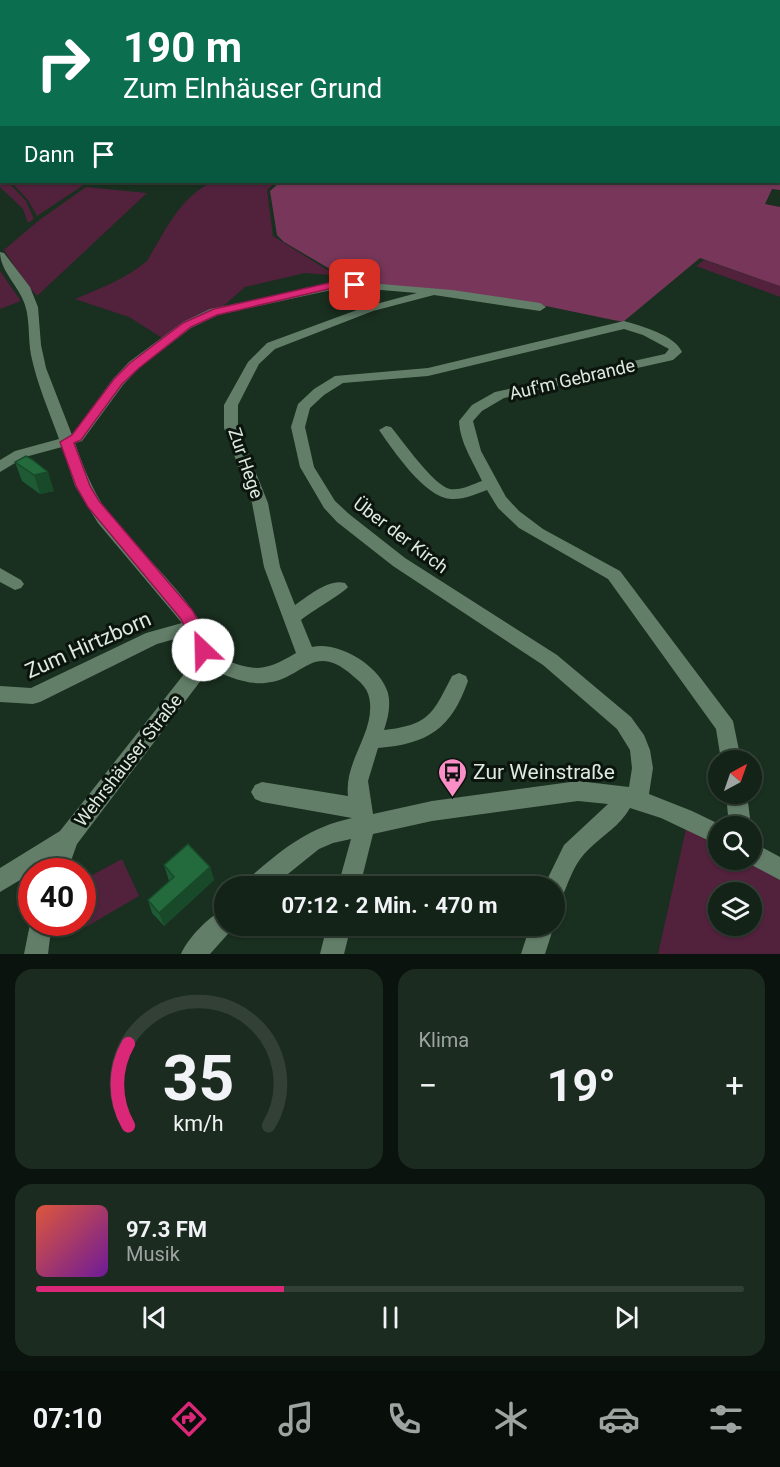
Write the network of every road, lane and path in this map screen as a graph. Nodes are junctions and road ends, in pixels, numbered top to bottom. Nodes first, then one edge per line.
1 (0, 255) edge
2 (434, 292) junction
3 (540, 307) dead end
4 (624, 325) joint
5 (386, 430) dead end
6 (67, 442) junction
7 (0, 467) edge
8 (492, 483) junction
9 (0, 574) edge
10 (15, 584) dead end
11 (339, 587) dead end
12 (292, 617) junction
13 (194, 627) junction
14 (306, 656) junction
15 (203, 659) junction
16 (459, 681) dead end
17 (0, 694) edge
18 (371, 740) junction
19 (729, 750) edge
20 (262, 792) dead end
21 (631, 797) junction
22 (361, 817) junction
23 (708, 830) edge
24 (68, 838) junction
25 (60, 858) edge
26 (762, 859) edge
27 (780, 869) edge
28 (267, 876) edge
29 (352, 876) edge
30 (558, 876) edge
31 (0, 881) edge
32 (214, 932) edge
33 (38, 936) edge
34 (336, 936) edge
35 (539, 936) edge
36 (36, 954) edge
37 (193, 954) edge
38 (332, 954) edge
39 (533, 954) edge

1 - 6 street
2 - 3 street
2 - 6 street
2 - 12 street, Zur Hege
4 - 8 street, Auf'm Gebrande
4 - 21 street, Über der Kirch
5 - 8 street
6 - 7 street
6 - 13 street
8 - 19 street, Auf'm Gebrande
9 - 10 street
11 - 12 street
12 - 14 street, Zur Hege
13 - 15 street
13 - 17 street, Zum Hirtzborn
14 - 15 street
14 - 18 street
15 - 24 street, Wehrshäuser Straße
16 - 18 street
18 - 22 street
20 - 22 street
21 - 22 street
21 - 23 street
21 - 30 street
22 - 28 street
22 - 29 street
24 - 25 street, Wehrshäuser Straße
24 - 31 street, Wehrshäuser Straße
26 - 27 street
32 - 37 street
33 - 36 street
34 - 38 street
35 - 39 street

